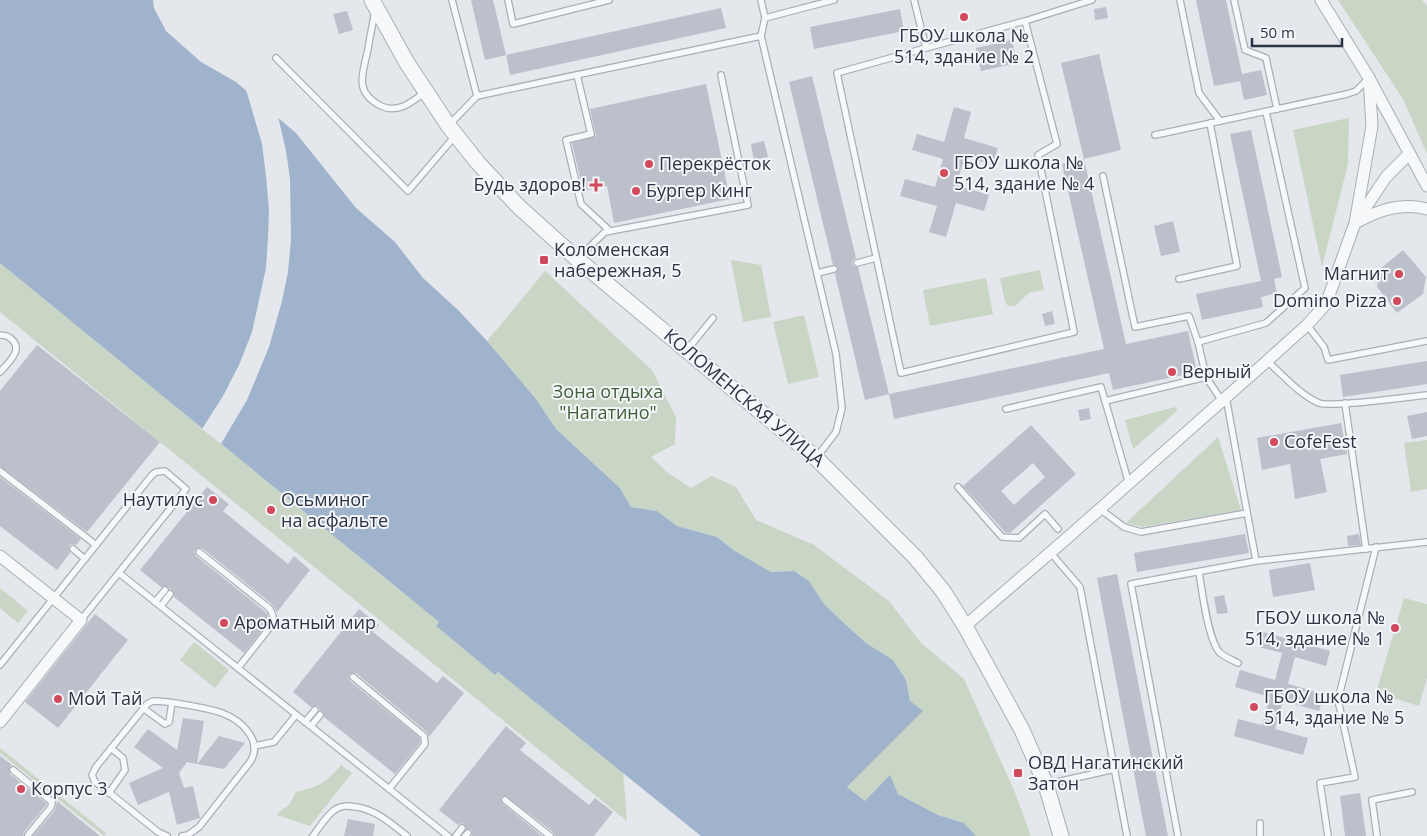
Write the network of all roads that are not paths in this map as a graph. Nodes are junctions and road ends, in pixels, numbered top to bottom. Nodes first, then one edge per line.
1 (452, 0) edge
2 (508, 0) edge
3 (609, 0) edge
4 (761, 0) edge
5 (834, 0) edge
6 (914, 0) edge
7 (1092, 0) edge
8 (1180, 0) edge
9 (1234, 0) edge
10 (1322, 0) edge
11 (373, 4) edge
12 (765, 18) junction
13 (1025, 21) junction
14 (761, 36) junction
15 (926, 48) junction
16 (276, 58) dead end
17 (578, 75) junction
18 (720, 75) dead end
19 (1369, 78) junction
20 (426, 91) junction
21 (477, 96) junction
22 (1276, 110) junction
23 (1266, 112) junction
24 (1220, 121) junction
25 (1210, 123) junction
26 (452, 130) junction
27 (1155, 135) dead end
28 (1409, 154) junction
29 (1103, 176) dead end
30 (1427, 186) edge
31 (1427, 208) edge
32 (1355, 223) junction
33 (610, 231) junction
34 (876, 258) junction
35 (577, 259) junction
36 (857, 263) dead end
37 (834, 269) dead end
38 (817, 273) junction
39 (1179, 279) dead end
40 (713, 318) dead end
41 (1307, 326) junction
42 (0, 335) edge
43 (1427, 341) edge
44 (1198, 342) junction
45 (687, 350) junction
46 (1268, 362) junction
47 (0, 372) edge
48 (1206, 377) junction
49 (1427, 395) edge
50 (1224, 399) junction
51 (1105, 401) junction
52 (1345, 403) junction
53 (1006, 409) dead end
54 (816, 458) junction
55 (0, 472) edge
56 (1129, 484) junction
57 (958, 487) dead end
58 (1100, 510) junction
59 (1247, 513) junction
60 (1058, 529) dead end
61 (1427, 542) edge
62 (96, 545) junction
63 (1376, 547) junction
64 (73, 549) dead end
65 (1366, 549) junction
66 (199, 552) dead end
67 (1050, 552) junction
68 (0, 556) edge
69 (85, 559) junction
70 (1256, 562) junction
71 (1198, 572) junction
72 (119, 573) junction
73 (165, 590) dead end
74 (170, 594) dead end
75 (53, 598) junction
76 (155, 602) junction
77 (161, 606) junction
78 (81, 620) junction
79 (965, 626) junction
80 (1238, 663) dead end
81 (0, 665) edge
82 (238, 668) junction
83 (353, 677) dead end
84 (172, 703) junction
85 (143, 708) junction
86 (315, 710) dead end
87 (296, 714) junction
88 (320, 715) dead end
89 (0, 722) edge
90 (306, 722) junction
91 (311, 726) junction
92 (254, 746) junction
93 (111, 748) junction
94 (1115, 769) junction
95 (13, 770) dead end
96 (1046, 785) junction
97 (389, 789) junction
98 (1412, 792) dead end
99 (109, 793) junction
100 (505, 800) dead end
101 (1260, 823) dead end
102 (462, 828) dead end
103 (28, 835) edge
104 (167, 836) edge
105 (182, 836) edge
106 (313, 836) edge
107 (407, 836) edge
108 (448, 836) edge
109 (456, 836) edge
110 (550, 836) edge
111 (1061, 836) edge
112 (1127, 836) edge
113 (1178, 836) edge
114 (1260, 836) edge
115 (1328, 836) edge
116 (1377, 836) edge

1 - 21 lane
2 - 3 lane
4 - 12 lane
5 - 12 lane
6 - 15 lane
7 - 13 lane
8 - 24 lane
9 - 22 lane
10 - 19 street
11 - 20 street, КОЛОМЕНСКАЯ УЛИЦА
11 - 20 lane
12 - 14 lane
13 - 15 lane
13 - 34 lane
14 - 17 lane
14 - 38 lane
15 - 34 lane
16 - 26 lane
17 - 21 lane
17 - 33 lane
18 - 33 lane
19 - 22 lane
19 - 28 street
19 - 32 street
20 - 26 street, КОЛОМЕНСКАЯ УЛИЦА
21 - 26 lane
22 - 23 lane
23 - 24 lane
23 - 44 lane
24 - 25 lane
25 - 27 lane
25 - 39 lane
26 - 35 street, КОЛОМЕНСКАЯ УЛИЦА
28 - 30 street
28 - 32 street
29 - 44 lane
31 - 32 street
32 - 41 street
33 - 35 lane
34 - 36 lane
35 - 45 street, КОЛОМЕНСКАЯ УЛИЦА
37 - 38 lane
38 - 54 lane
40 - 45 lane
41 - 43 lane
41 - 46 street
42 - 47 lane
44 - 48 lane
45 - 54 street, КОЛОМЕНСКАЯ УЛИЦА
46 - 50 street
46 - 52 lane
48 - 50 lane
48 - 51 lane
49 - 52 lane
50 - 56 street
50 - 59 lane
51 - 53 lane
51 - 56 lane
52 - 65 lane
54 - 79 street, КОЛОМЕНСКАЯ УЛИЦА
55 - 62 lane
56 - 58 street
57 - 60 lane
58 - 59 lane
58 - 67 street
59 - 70 lane
61 - 63 lane
62 - 69 lane
62 - 72 lane
63 - 65 lane
63 - 115 lane
64 - 69 lane
65 - 70 lane
66 - 82 lane
67 - 79 street
67 - 94 lane
68 - 75 street
69 - 75 lane
70 - 71 lane
71 - 80 lane
71 - 113 lane
72 - 76 lane
72 - 78 lane
73 - 76 lane
74 - 77 lane
75 - 78 street
75 - 81 lane
76 - 77 lane
77 - 82 lane
78 - 89 street
79 - 96 street, КОЛОМЕНСКАЯ УЛИЦА
82 - 87 lane
83 - 97 lane
84 - 85 lane
84 - 85 lane
84 - 92 lane
85 - 93 lane
86 - 90 lane
87 - 90 lane
87 - 92 lane
88 - 91 lane
90 - 91 lane
91 - 97 lane
92 - 105 lane
93 - 99 lane
93 - 99 lane
94 - 96 lane
94 - 112 lane
95 - 103 lane
96 - 111 street, КОЛОМЕНСКАЯ УЛИЦА
97 - 108 lane
98 - 116 lane
99 - 104 lane
100 - 110 lane
101 - 114 lane
102 - 109 lane
106 - 107 lane

